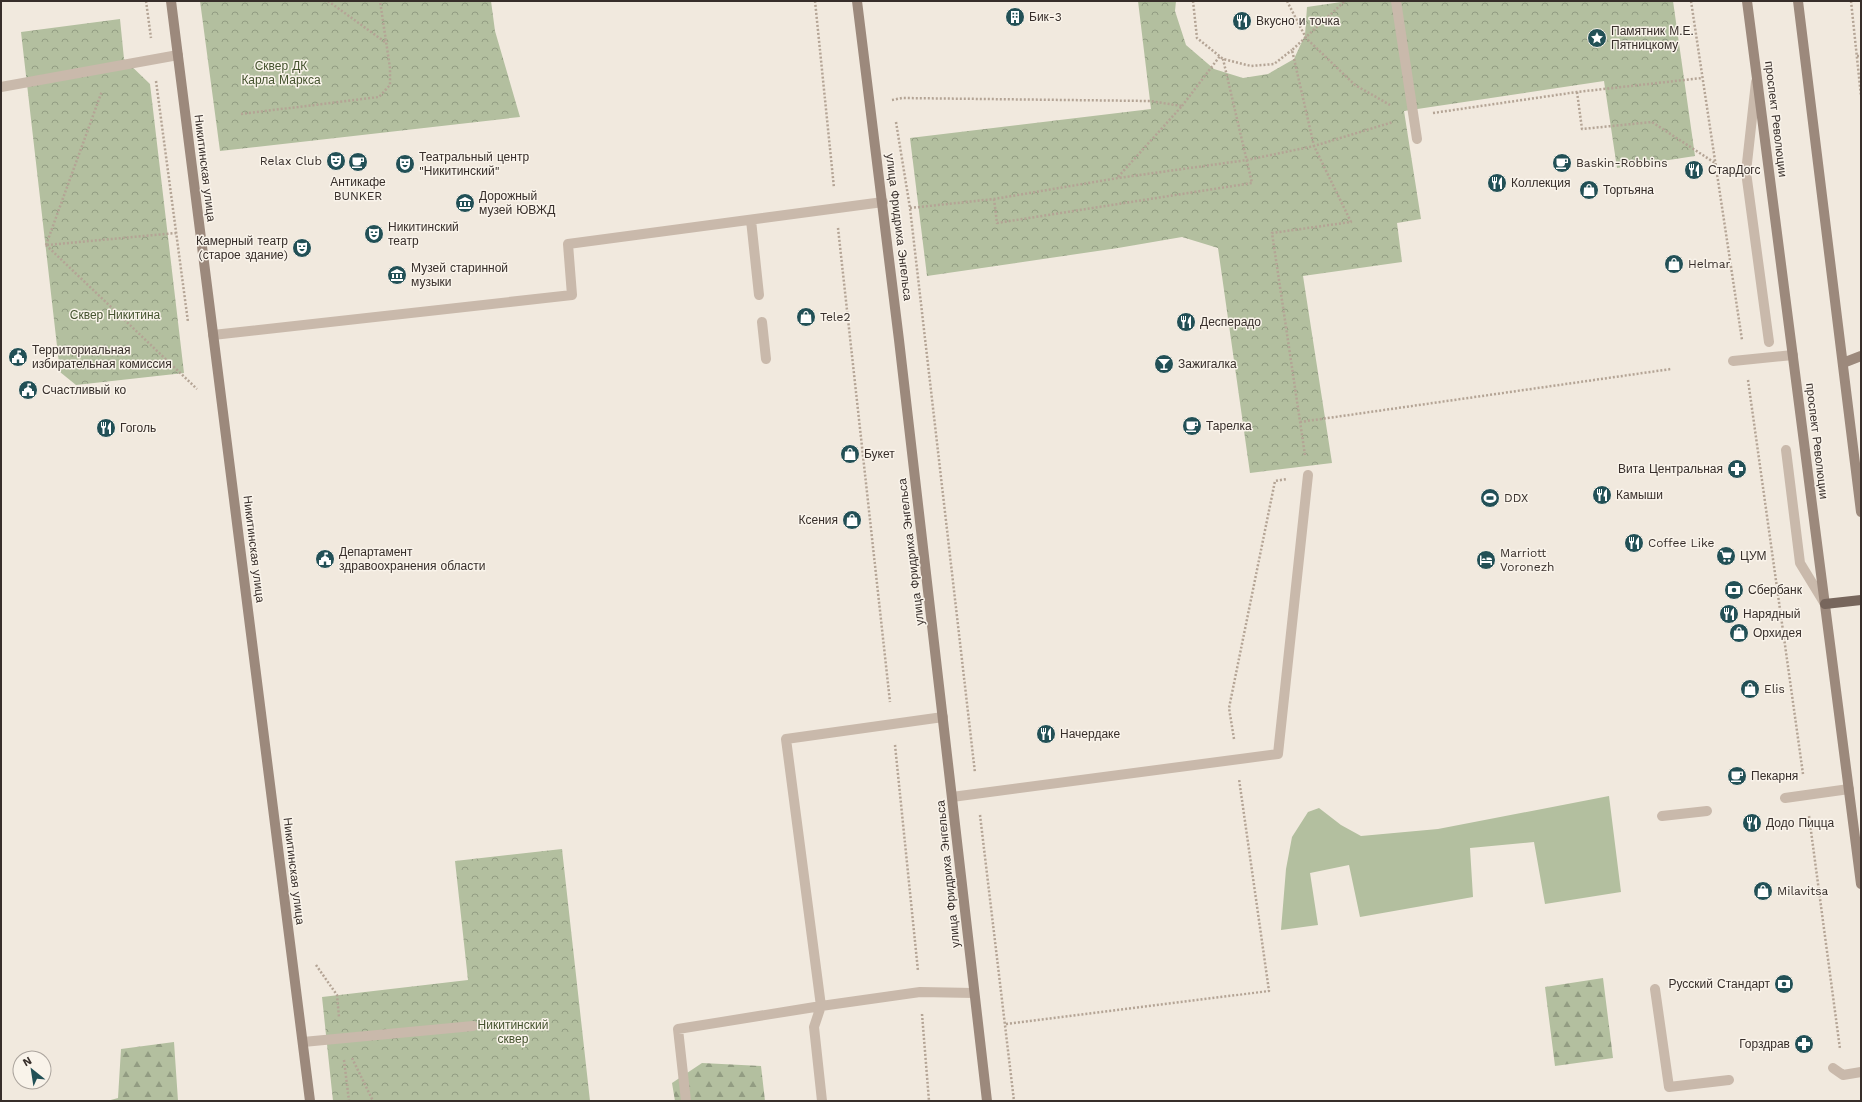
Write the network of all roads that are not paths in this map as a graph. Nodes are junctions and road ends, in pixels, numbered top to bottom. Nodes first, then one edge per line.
1 (171, 1) edge
2 (857, 1) edge
3 (1396, 1) edge
4 (1748, 1) edge
5 (1798, 1) edge
6 (178, 55) junction
7 (1757, 70) junction
8 (1, 87) edge
9 (1417, 139) dead end
10 (882, 202) junction
11 (751, 220) junction
12 (759, 295) dead end
13 (762, 322) dead end
14 (213, 336) junction
15 (1769, 342) dead end
16 (1793, 355) junction
17 (1861, 356) edge
18 (766, 358) dead end
19 (1733, 361) dead end
20 (1843, 363) junction
21 (1786, 450) dead end
22 (1308, 475) road end
23 (1861, 512) edge
24 (1861, 600) edge
25 (1825, 604) junction
26 (943, 717) junction
27 (1849, 789) junction
28 (952, 797) junction
29 (1785, 798) dead end
30 (1706, 810) dead end
31 (1662, 816) dead end
32 (1861, 884) edge
33 (1655, 989) dead end
34 (974, 993) junction
35 (821, 1006) junction
36 (473, 1026) dead end
37 (303, 1042) junction
38 (1832, 1068) dead end
39 (1861, 1072) edge
40 (1729, 1080) dead end
41 (310, 1101) edge
42 (686, 1101) edge
43 (822, 1101) edge
44 (987, 1101) edge

1 - 6 street, Никитинская улица
2 - 10 street, улица Фридриха Энгельса
3 - 9 lane
4 - 7 street, проспект Революции
5 - 20 street
6 - 8 lane
6 - 14 street, Никитинская улица
7 - 15 lane
7 - 16 street, проспект Революции
10 - 11 lane
10 - 26 street, улица Фридриха Энгельса
11 - 12 lane
11 - 14 lane
13 - 18 lane
14 - 37 street, Никитинская улица
16 - 19 lane
16 - 25 street, проспект Революции
17 - 20 street
20 - 23 street
21 - 25 lane
22 - 28 lane
24 - 25 main road
25 - 27 street, проспект Революции
26 - 28 street, улица Фридриха Энгельса
26 - 35 lane
27 - 29 lane
27 - 32 street, проспект Революции
28 - 34 street, улица Фридриха Энгельса
30 - 31 lane
33 - 40 lane
34 - 35 lane
34 - 44 street, улица Фридриха Энгельса
35 - 42 lane
35 - 43 lane
36 - 37 lane
37 - 41 street, Никитинская улица
38 - 39 lane

